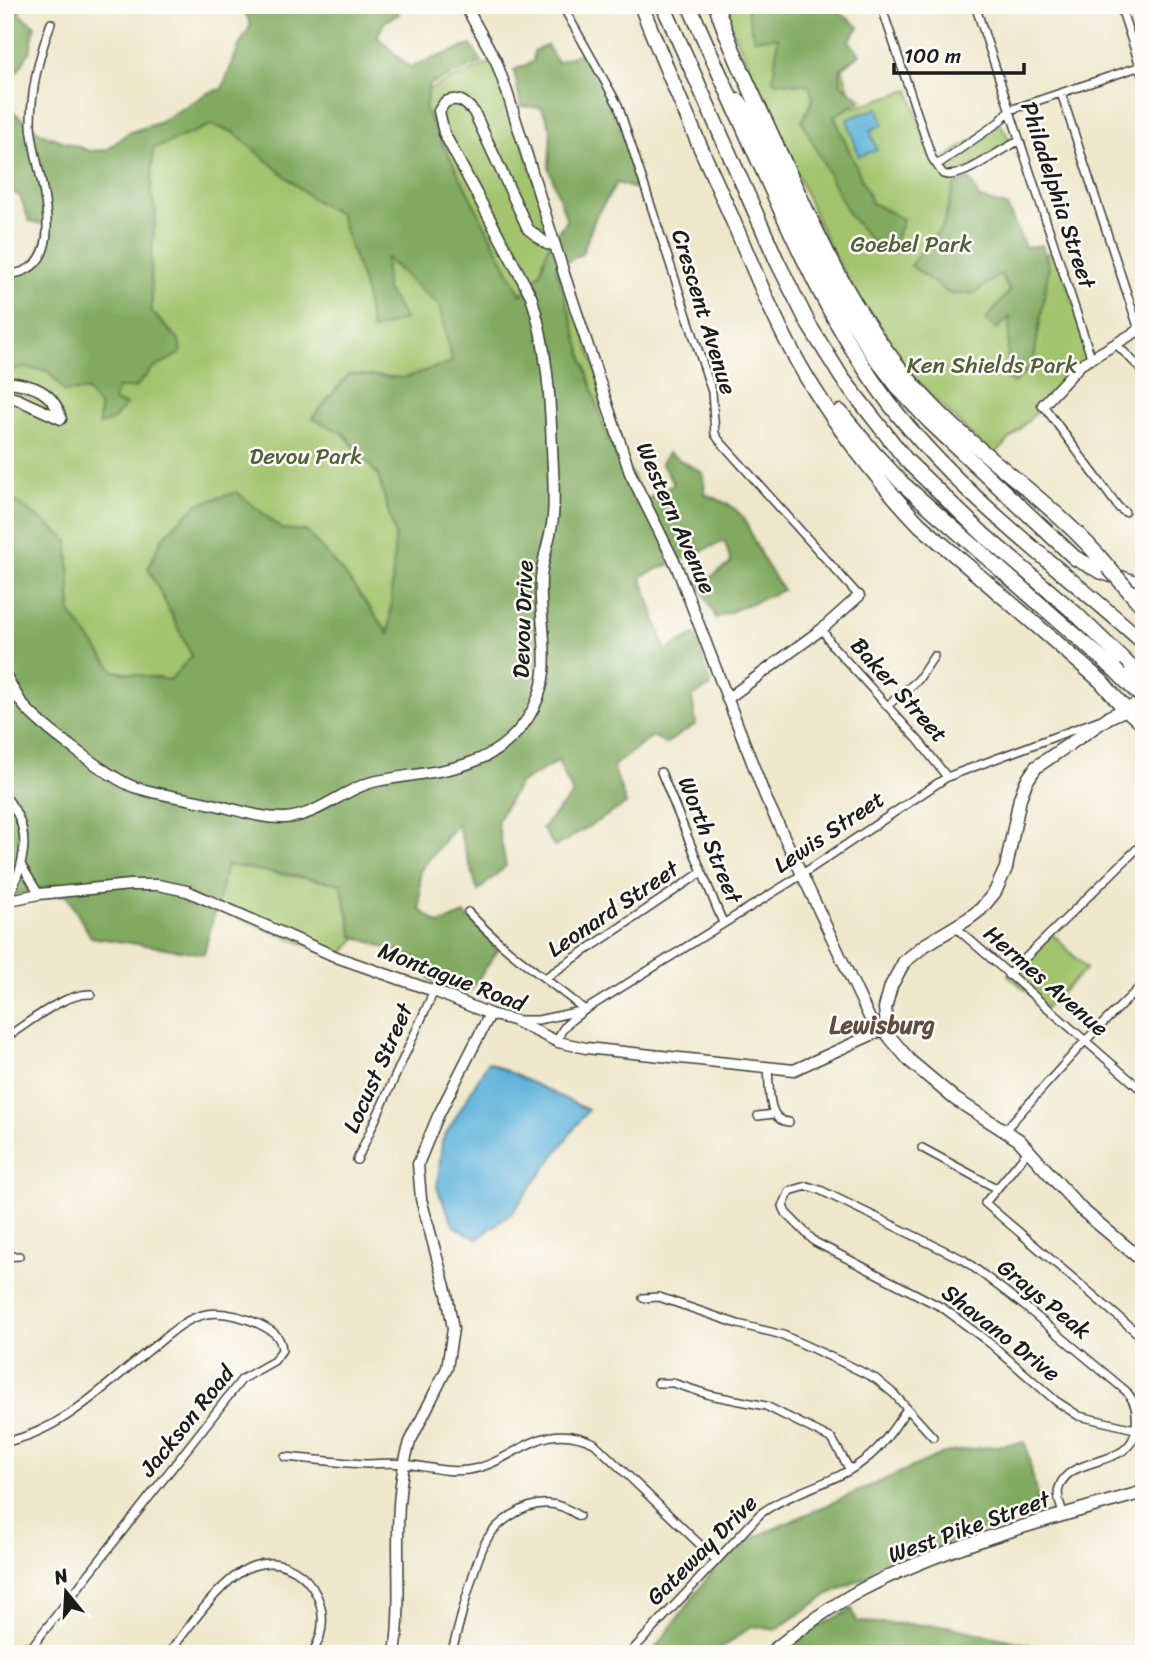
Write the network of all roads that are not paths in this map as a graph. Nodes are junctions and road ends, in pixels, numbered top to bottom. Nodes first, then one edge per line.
1 (465, 5) edge
2 (562, 5) edge
3 (632, 5) edge
4 (641, 5) edge
5 (663, 5) edge
6 (689, 5) edge
7 (716, 5) edge
8 (881, 5) edge
9 (975, 5) edge
10 (1120, 5) edge
11 (51, 23) dead end
12 (1142, 66) edge
13 (717, 68) junction
14 (1144, 78) edge
15 (671, 79) junction
16 (1061, 93) junction
17 (1010, 110) junction
18 (1020, 141) junction
19 (937, 165) junction
20 (555, 245) junction
21 (5, 275) edge
22 (1141, 328) edge
23 (785, 334) junction
24 (1116, 344) junction
25 (1091, 357) junction
26 (1144, 372) edge
27 (5, 382) edge
28 (5, 396) edge
29 (1043, 405) joint
30 (962, 443) junction
31 (1125, 512) dead end
32 (1144, 586) edge
33 (859, 596) joint
34 (1144, 608) edge
35 (822, 629) junction
36 (1144, 643) edge
37 (934, 656) dead end
38 (5, 674) edge
39 (1140, 675) edge
40 (1101, 681) junction
41 (727, 699) junction
42 (1144, 700) edge
43 (887, 706) junction
44 (1126, 710) junction
45 (1110, 717) junction
46 (1144, 726) edge
47 (661, 772) dead end
48 (947, 777) junction
49 (5, 796) edge
50 (1144, 842) edge
51 (22, 866) junction
52 (702, 872) junction
53 (801, 875) junction
54 (38, 894) junction
55 (7, 901) edge
56 (468, 912) dead end
57 (723, 923) junction
58 (955, 927) junction
59 (1008, 975) junction
60 (544, 978) junction
61 (1144, 983) edge
62 (433, 991) junction
63 (91, 993) dead end
64 (585, 1010) junction
65 (490, 1014) junction
66 (513, 1020) junction
67 (887, 1028) junction
68 (5, 1038) edge
69 (558, 1041) junction
70 (1085, 1041) junction
71 (768, 1068) junction
72 (1144, 1092) edge
73 (774, 1114) junction
74 (758, 1116) dead end
75 (789, 1122) dead end
76 (1005, 1130) junction
77 (922, 1148) dead end
78 (1029, 1150) junction
79 (357, 1160) dead end
80 (996, 1188) junction
81 (783, 1206) joint
82 (19, 1256) dead end
83 (5, 1257) edge
84 (1144, 1262) edge
85 (643, 1298) dead end
86 (1136, 1332) dead end
87 (658, 1383) dead end
88 (907, 1409) junction
89 (1135, 1429) junction
90 (933, 1437) dead end
91 (5, 1442) edge
92 (285, 1457) dead end
93 (404, 1464) junction
94 (850, 1470) junction
95 (1144, 1492) edge
96 (1063, 1515) junction
97 (579, 1516) dead end
98 (716, 1559) junction
99 (26, 1654) edge
100 (167, 1654) edge
101 (311, 1654) edge
102 (395, 1654) edge
103 (452, 1654) edge
104 (629, 1654) edge
105 (769, 1654) edge

1 - 20 street, Western Avenue
2 - 33 street, Crescent Avenue
3 - 15 highway
4 - 15 highway
5 - 39 highway
6 - 13 highway
7 - 30 highway
8 - 19 street
9 - 17 street, Philadelphia Street
10 - 12 street
11 - 21 street
12 - 14 street
12 - 16 street
13 - 30 highway
13 - 36 highway
15 - 23 highway
16 - 17 street
16 - 22 street
17 - 18 street, Philadelphia Street
17 - 19 street
18 - 19 street
18 - 25 street, Philadelphia Street
20 - 38 street, Devou Drive
20 - 41 street, Western Avenue
22 - 24 street
23 - 40 highway
23 - 42 highway, bridge
24 - 25 street
24 - 26 street
25 - 29 street
27 - 28 street
29 - 31 street
30 - 32 highway
30 - 34 highway, bridge
33 - 35 street
35 - 41 street
35 - 43 street, Baker Street
37 - 43 street
39 - 40 highway
40 - 44 highway
41 - 53 street, Western Avenue
42 - 44 main road
43 - 48 street, Baker Street
44 - 45 main road
44 - 46 main road
45 - 48 street, Lewis Street
45 - 58 main road
47 - 52 street, Worth Street
48 - 53 street, Lewis Street
49 - 51 street
50 - 59 street
51 - 54 street
51 - 55 street
52 - 57 street, Worth Street
52 - 60 street, Leonard Street
53 - 57 street, Lewis Street
53 - 67 street, Western Avenue
54 - 55 street, Montague Road
54 - 62 street, Montague Road
56 - 60 street
57 - 64 street, Lewis Street
58 - 59 street, Hermes Avenue
58 - 67 main road
59 - 70 street, Hermes Avenue
60 - 64 street
61 - 70 street
62 - 65 street, Montague Road
62 - 79 street, Locust Street
63 - 68 street
64 - 66 street, Lewis Street
64 - 69 street, Lewis Street
65 - 66 street, Montague Road
65 - 93 street
66 - 69 street, Montague Road
67 - 71 street, Montague Road
67 - 76 main road
69 - 71 street, Montague Road
70 - 72 street, Hermes Avenue
70 - 76 street
71 - 73 street
73 - 74 street
73 - 75 street
76 - 78 main road
77 - 80 street
78 - 80 street
78 - 84 main road
80 - 86 street
81 - 89 street, Shavano Drive
81 - 89 street, Grays Peak
82 - 83 street
85 - 88 street
87 - 94 street
88 - 90 street
88 - 94 street, Gateway Drive
89 - 96 street
91 - 99 street, Jackson Road
92 - 93 street
93 - 98 street
93 - 102 street
94 - 98 street, Gateway Drive
95 - 96 main road, West Pike Street
96 - 105 main road, West Pike Street
97 - 103 street
98 - 104 street, Gateway Drive
100 - 101 street

